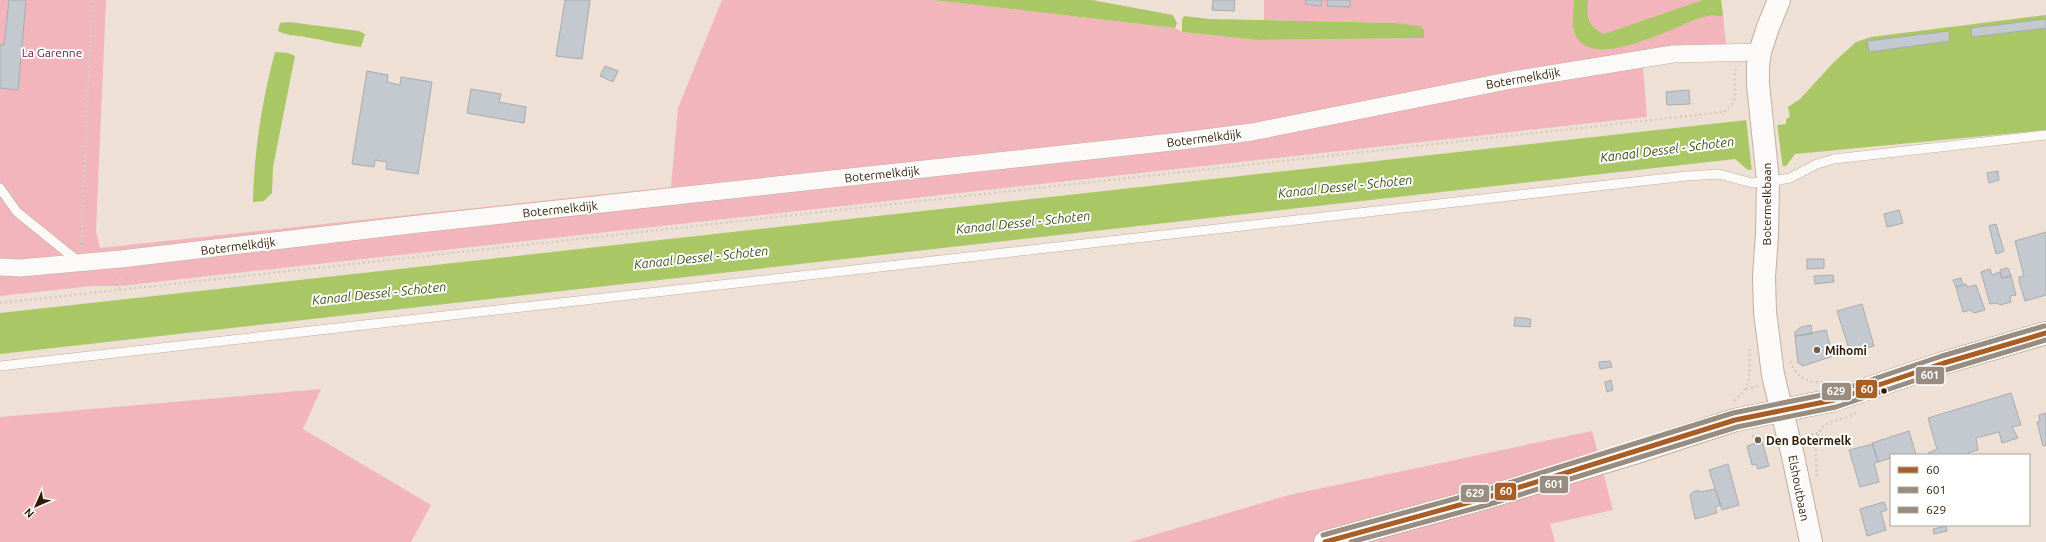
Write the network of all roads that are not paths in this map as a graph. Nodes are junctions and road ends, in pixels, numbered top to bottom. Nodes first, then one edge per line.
1 (1779, 0) edge
2 (1760, 52) junction
3 (2046, 135) edge
4 (1768, 177) junction
5 (0, 188) edge
6 (80, 263) junction
7 (0, 267) edge
8 (2046, 334) edge
9 (0, 366) edge
10 (1780, 410) junction
11 (1325, 542) edge
12 (1811, 542) edge

1 - 2 main road, Botermelkbaan
2 - 4 main road, Botermelkbaan
2 - 6 street, Botermelkdijk
3 - 4 lane
4 - 9 lane
4 - 10 main road, Botermelkbaan
5 - 6 lane
6 - 7 street, Botermelkdijk
8 - 10 main road
10 - 11 main road
10 - 12 main road, Elshoutbaan

